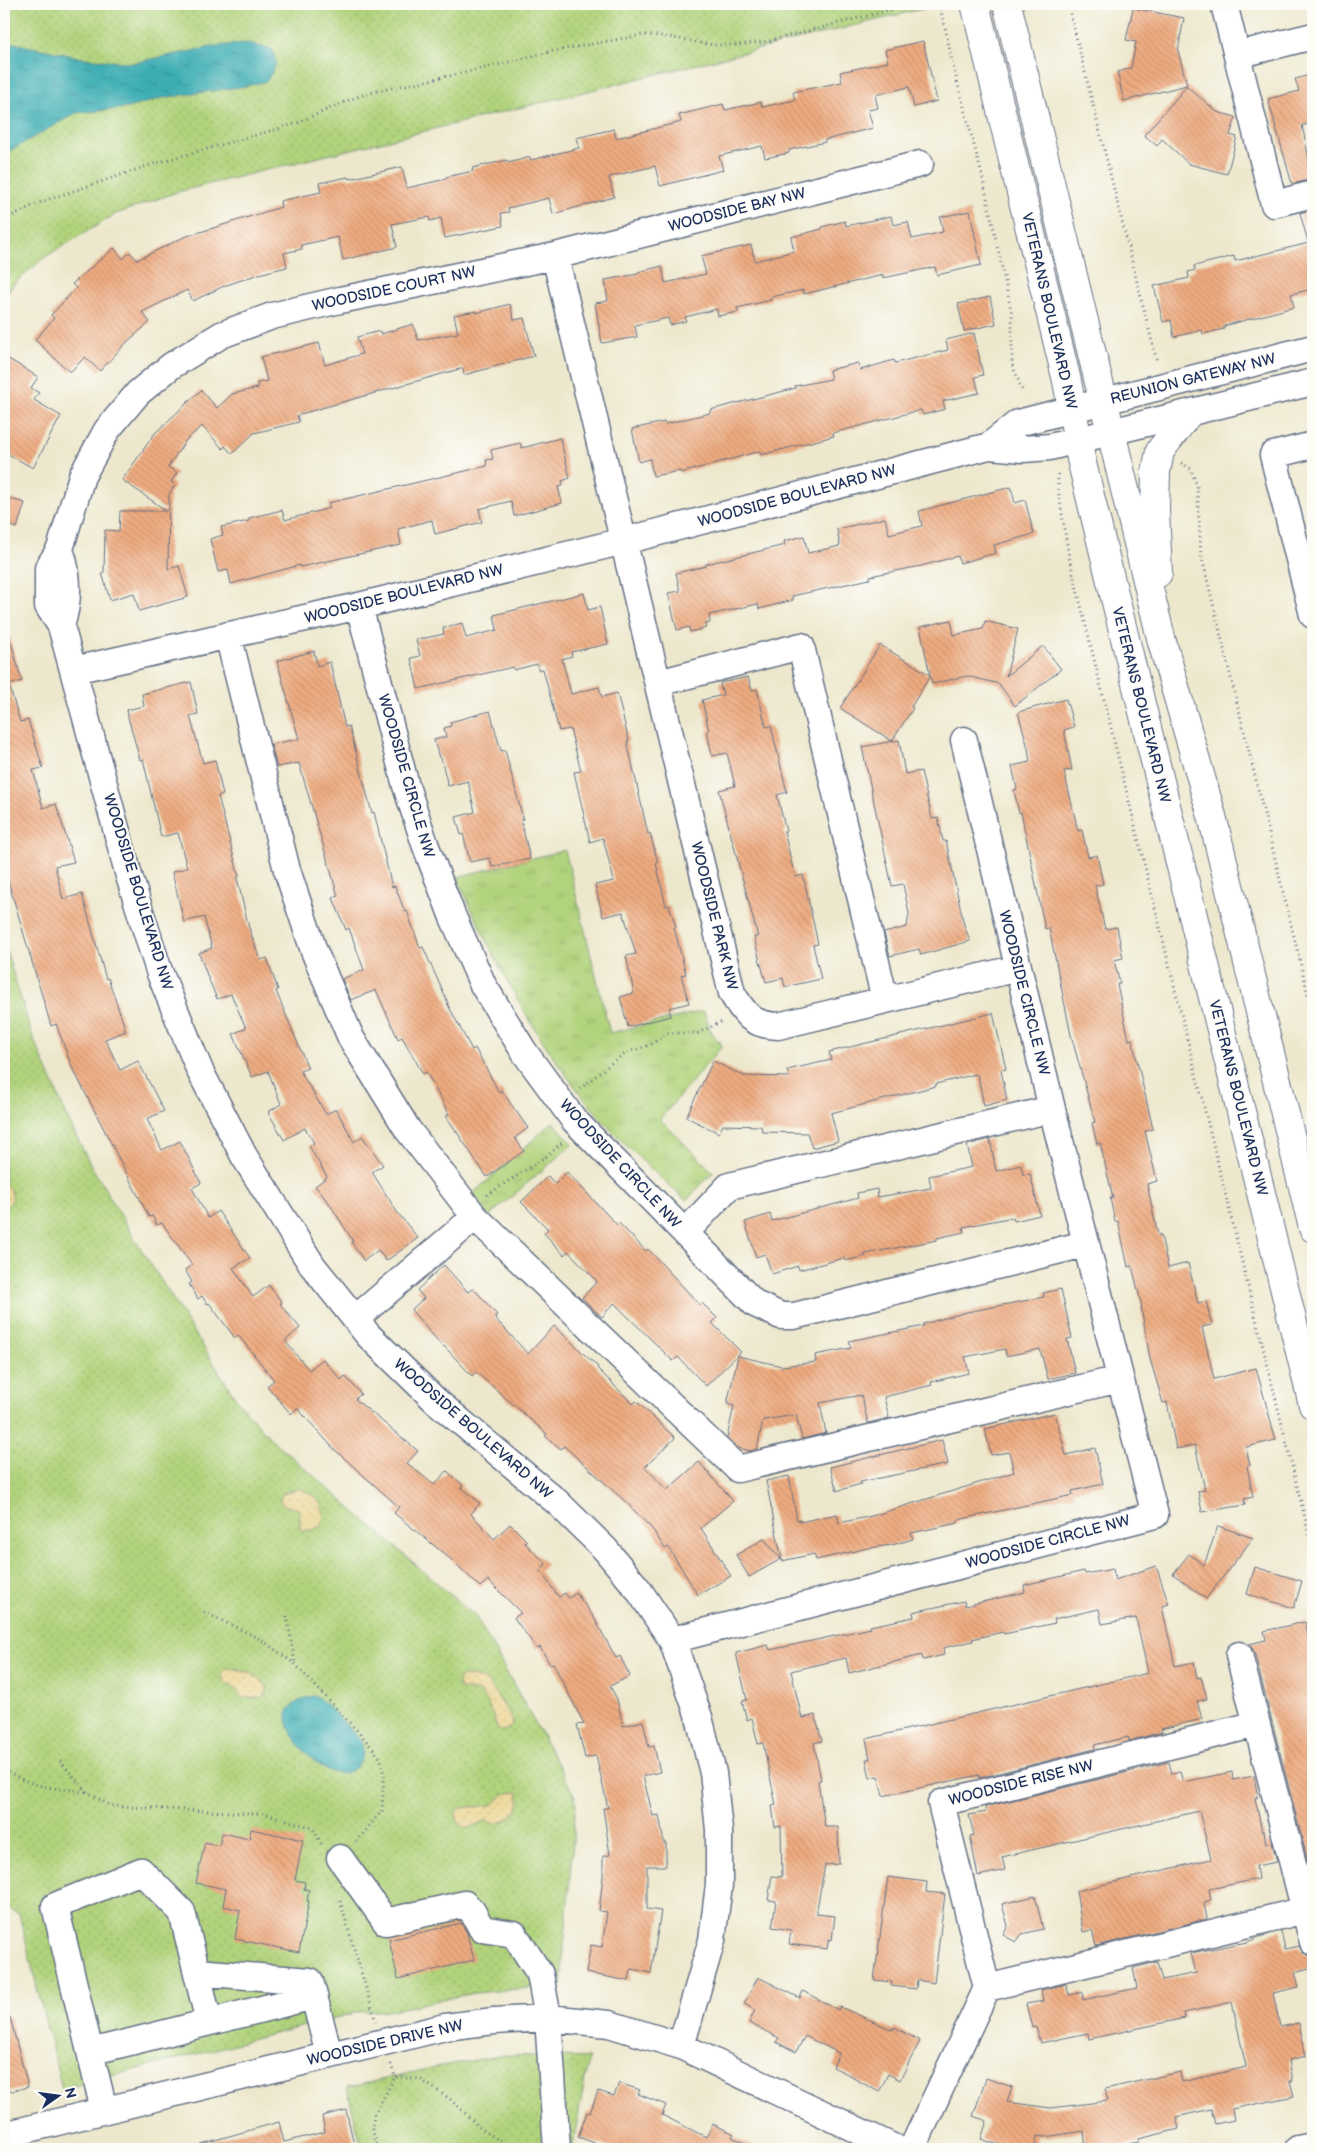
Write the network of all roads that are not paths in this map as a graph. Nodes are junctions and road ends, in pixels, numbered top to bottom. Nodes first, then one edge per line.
1 (975, 4) edge
2 (1007, 4) edge
3 (1224, 4) edge
4 (1313, 36) edge
5 (1237, 55) junction
6 (920, 164) dead end
7 (1313, 194) edge
8 (555, 256) junction
9 (1313, 348) edge
10 (1313, 382) edge
11 (1104, 402) junction
12 (1072, 409) junction
13 (1188, 414) junction
14 (1112, 433) junction
15 (1078, 441) junction
16 (1313, 445) edge
17 (989, 446) junction
18 (624, 541) junction
19 (359, 606) junction
20 (1313, 615) edge
21 (228, 636) junction
22 (1162, 642) junction
23 (74, 670) junction
24 (658, 683) junction
25 (964, 740) dead end
26 (1018, 968) junction
27 (886, 1000) junction
28 (1052, 1109) junction
29 (472, 1213) junction
30 (1313, 1228) edge
31 (685, 1233) junction
32 (1086, 1244) junction
33 (355, 1319) junction
34 (1120, 1379) junction
35 (1313, 1405) edge
36 (672, 1640) junction
37 (1239, 1655) dead end
38 (1257, 1724) junction
39 (340, 1858) road end
40 (1305, 1910) junction
41 (1313, 1942) edge
42 (197, 1972) junction
43 (987, 1988) junction
44 (314, 1996) junction
45 (548, 2018) junction
46 (209, 2022) junction
47 (681, 2046) junction
48 (90, 2052) junction
49 (329, 2055) junction
50 (104, 2110) junction
51 (4, 2135) edge
52 (1313, 2146) edge
53 (557, 2149) edge
54 (897, 2149) edge
55 (912, 2149) edge
56 (1298, 2149) edge

1 - 12 main road, VETERANS BOULEVARD NW
2 - 11 main road, VETERANS BOULEVARD NW
3 - 5 street
4 - 5 street
5 - 7 street
6 - 8 street, WOODSIDE BAY NW
8 - 18 street
8 - 23 street, WOODSIDE COURT NW
9 - 11 street, REUNION GATEWAY NW
10 - 13 street
11 - 12 street, REUNION GATEWAY NW
11 - 14 main road, VETERANS BOULEVARD NW
12 - 15 main road, VETERANS BOULEVARD NW
12 - 17 street, WOODSIDE BOULEVARD NW
13 - 14 street
13 - 22 main road
14 - 15 street
14 - 22 main road, VETERANS BOULEVARD NW
15 - 17 street, WOODSIDE BOULEVARD NW
15 - 35 main road, VETERANS BOULEVARD NW
16 - 20 street
17 - 18 street, WOODSIDE BOULEVARD NW
18 - 19 street, WOODSIDE BOULEVARD NW
18 - 24 street, WOODSIDE PARK NW
19 - 21 street, WOODSIDE BOULEVARD NW
19 - 31 street, WOODSIDE CIRCLE NW
21 - 23 street, WOODSIDE BOULEVARD NW
21 - 29 street
22 - 30 main road, VETERANS BOULEVARD NW
23 - 33 street, WOODSIDE BOULEVARD NW
24 - 27 street, WOODSIDE PARK NW
24 - 27 street
25 - 26 street, WOODSIDE CIRCLE NW
26 - 27 street, WOODSIDE PARK NW
26 - 28 street, WOODSIDE CIRCLE NW
28 - 31 street
28 - 32 street, WOODSIDE CIRCLE NW
29 - 33 street
29 - 34 street
31 - 32 street, WOODSIDE CIRCLE NW
32 - 34 street, WOODSIDE CIRCLE NW
33 - 36 street, WOODSIDE BOULEVARD NW
34 - 36 street, WOODSIDE CIRCLE NW
36 - 47 street, WOODSIDE BOULEVARD NW
37 - 38 street
38 - 40 street
38 - 43 street, WOODSIDE RISE NW
39 - 45 street
40 - 41 street
40 - 43 street
42 - 44 street
42 - 46 street
42 - 48 street
43 - 55 street
44 - 46 street
44 - 49 street
45 - 47 street, WOODSIDE DRIVE NW
45 - 49 street, WOODSIDE DRIVE NW
45 - 53 street
46 - 48 street
47 - 54 street, WOODSIDE DRIVE NW
48 - 50 street
49 - 50 street, WOODSIDE DRIVE NW
50 - 51 street, WOODSIDE DRIVE NW
52 - 56 street

